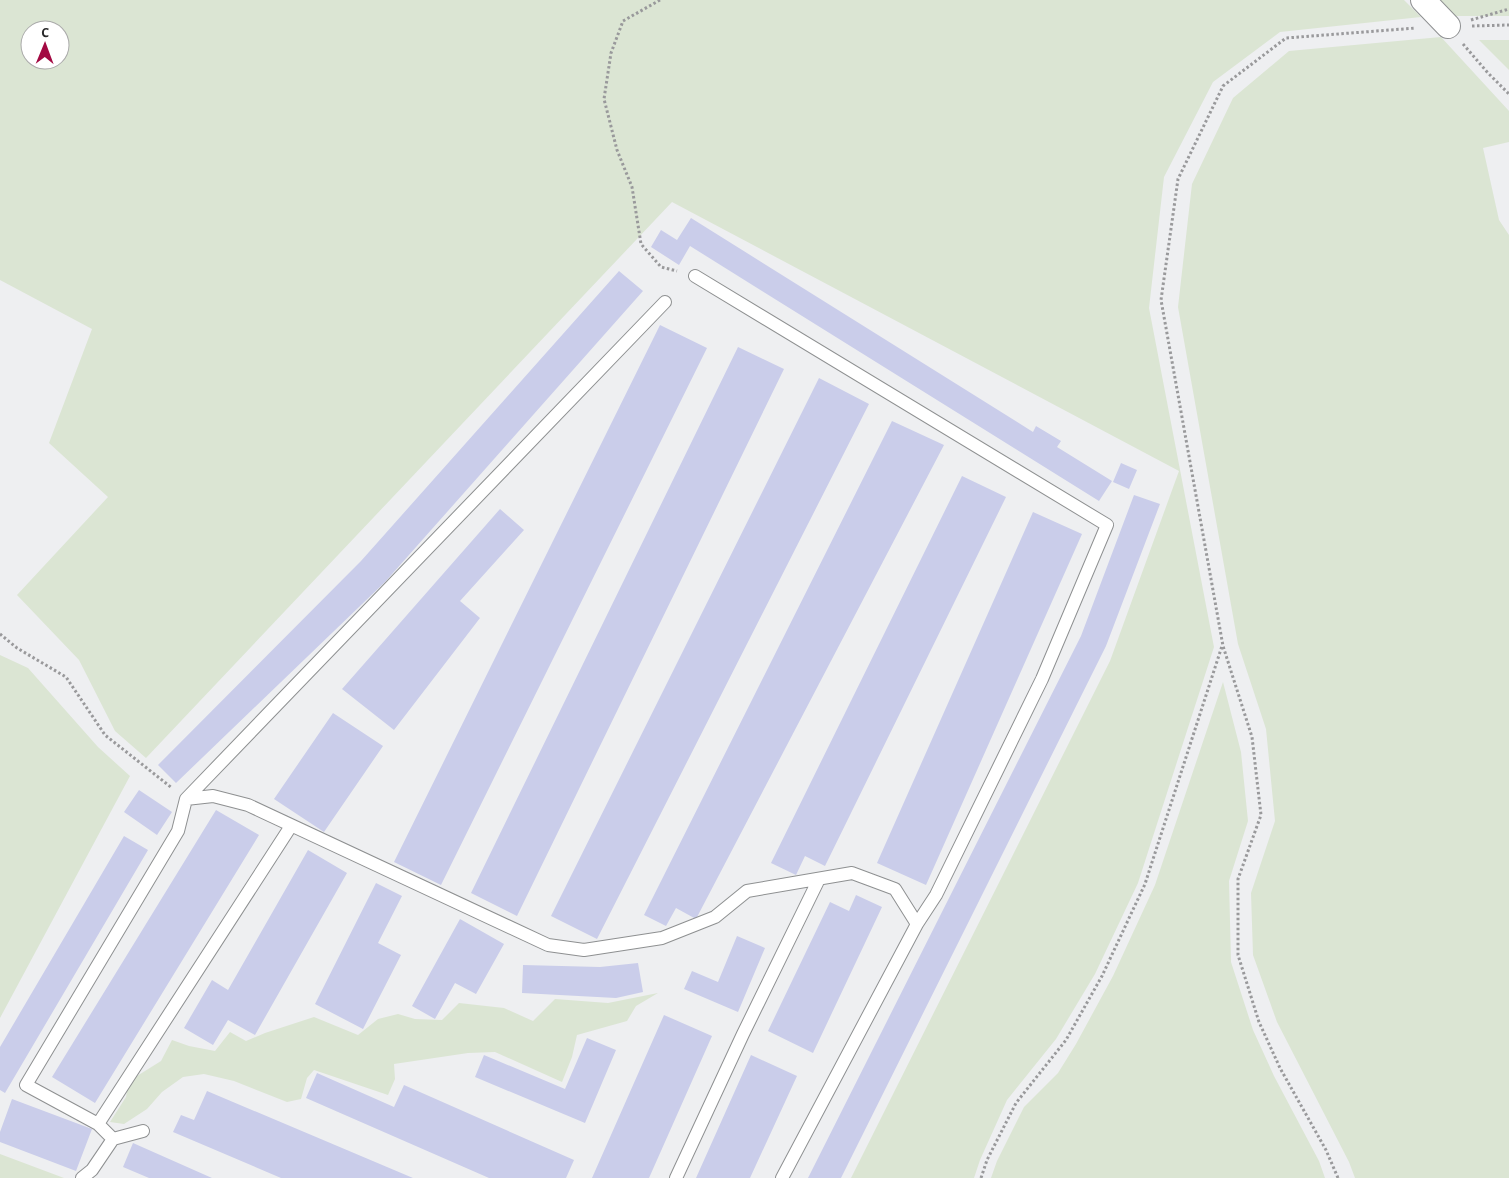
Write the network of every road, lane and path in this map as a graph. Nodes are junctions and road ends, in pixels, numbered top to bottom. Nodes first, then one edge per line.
1 (660, 0) edge
2 (1423, 0) edge
3 (1509, 9) edge
4 (1448, 26) junction
5 (1509, 26) edge
6 (1509, 94) edge
7 (695, 276) joint
8 (664, 302) dead end
9 (0, 634) edge
10 (1223, 646) junction
11 (186, 799) junction
12 (291, 826) junction
13 (819, 879) junction
14 (917, 924) junction
15 (98, 1124) junction
16 (143, 1131) dead end
17 (113, 1138) junction
18 (82, 1178) edge
19 (676, 1178) edge
20 (782, 1178) edge
21 (981, 1178) edge
22 (1338, 1178) edge

1 - 7 path
2 - 4 street
3 - 4 path
4 - 5 path
4 - 6 path
4 - 10 path
7 - 14 lane
8 - 11 lane
9 - 11 path
10 - 21 path
10 - 22 path
11 - 12 lane
11 - 15 lane
12 - 13 lane
12 - 15 lane
13 - 14 lane
13 - 19 lane
14 - 20 lane
15 - 17 lane
16 - 17 lane
17 - 18 lane

